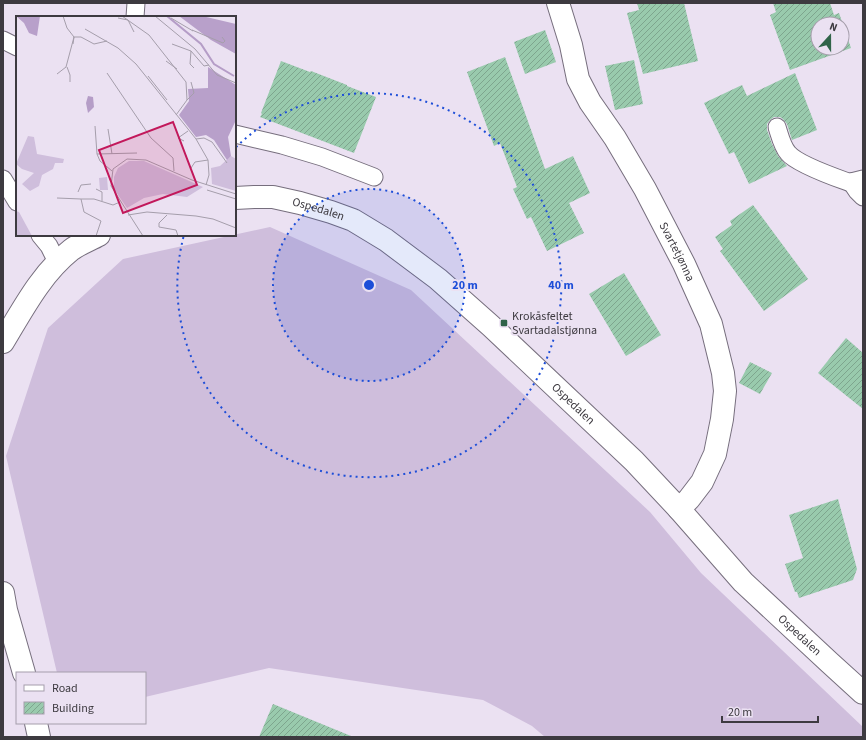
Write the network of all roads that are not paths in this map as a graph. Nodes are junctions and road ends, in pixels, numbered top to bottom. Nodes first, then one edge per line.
1 (136, 3) edge
2 (558, 3) edge
3 (135, 16) edge
4 (3, 40) edge
5 (16, 46) edge
6 (777, 127) dead end
7 (236, 134) edge
8 (374, 177) dead end
9 (3, 179) edge
10 (857, 180) edge
11 (863, 197) edge
12 (236, 198) edge
13 (16, 200) edge
14 (41, 236) edge
15 (97, 236) edge
16 (57, 262) junction
17 (3, 342) edge
18 (679, 509) junction
19 (4, 605) edge
20 (24, 672) edge
21 (863, 693) edge
22 (36, 724) edge
23 (39, 737) edge

1 - 3 lane
2 - 18 street, Svartetjønna
4 - 5 lane
6 - 10 lane
7 - 8 lane
9 - 13 lane
10 - 11 lane
12 - 18 street, Ospedalen
14 - 16 lane
15 - 16 street
16 - 17 street
18 - 21 street, Ospedalen
19 - 20 street
22 - 23 street

